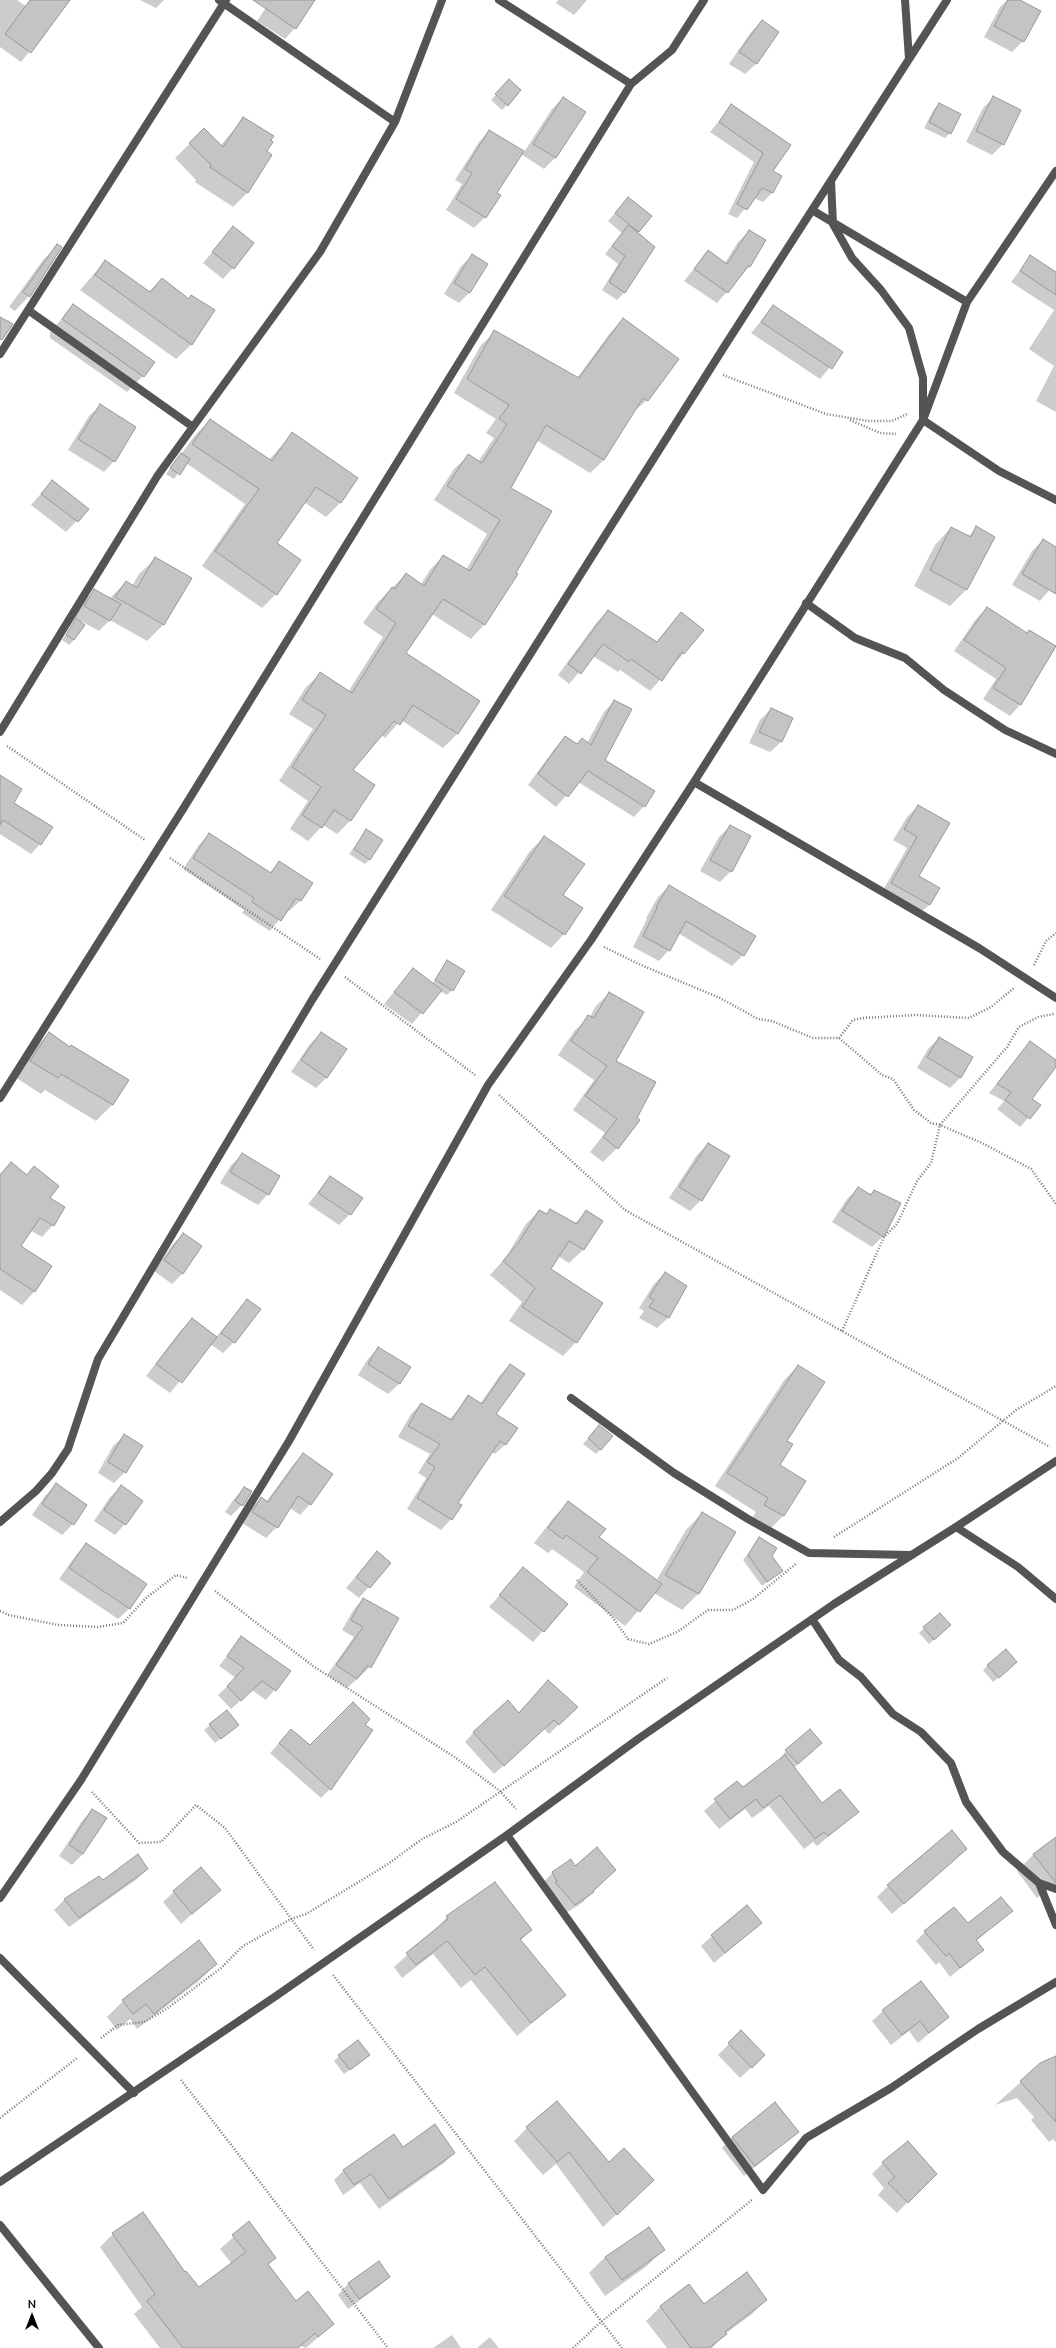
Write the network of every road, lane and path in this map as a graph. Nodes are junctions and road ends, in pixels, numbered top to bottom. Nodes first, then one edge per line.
1 (442, 0) edge
2 (499, 0) edge
3 (704, 0) edge
4 (905, 0) edge
5 (947, 0) edge
6 (223, 1) edge
7 (909, 59) junction
8 (631, 84) junction
9 (395, 122) junction
10 (1056, 171) edge
11 (832, 180) junction
12 (812, 210) junction
13 (833, 224) junction
14 (967, 302) junction
15 (28, 310) junction
16 (0, 354) edge
17 (710, 370) junction
18 (923, 407) junction
19 (848, 419) junction
20 (922, 420) junction
21 (193, 427) junction
22 (912, 434) junction
23 (1056, 500) edge
24 (806, 603) junction
25 (0, 732) edge
26 (7, 745) dead end
27 (1056, 754) edge
28 (694, 782) junction
29 (157, 849) junction
30 (1056, 933) edge
31 (591, 940) junction
32 (333, 968) junction
33 (1022, 976) junction
34 (1056, 998) edge
35 (1056, 1014) edge
36 (838, 1038) junction
37 (488, 1085) junction
38 (0, 1098) edge
39 (940, 1125) junction
40 (1056, 1204) edge
41 (842, 1331) junction
42 (571, 1398) dead end
43 (1056, 1451) edge
44 (1056, 1461) edge
45 (0, 1522) edge
46 (956, 1527) junction
47 (912, 1555) junction
48 (202, 1582) junction
49 (1056, 1599) edge
50 (0, 1611) edge
51 (812, 1619) junction
52 (667, 1678) dead end
53 (81, 1780) junction
54 (500, 1791) junction
55 (526, 1822) junction
56 (507, 1836) junction
57 (1039, 1883) junction
58 (1056, 1889) edge
59 (1, 1893) edge
60 (290, 1919) junction
61 (1056, 1925) edge
62 (0, 1958) edge
63 (323, 1963) junction
64 (1056, 1982) edge
65 (89, 2048) junction
66 (172, 2068) junction
67 (134, 2093) junction
68 (0, 2118) edge
69 (0, 2182) edge
70 (763, 2190) junction
71 (0, 2225) edge
72 (601, 2322) junction
73 (99, 2348) edge
74 (388, 2348) edge
75 (573, 2348) edge
76 (622, 2348) edge

1 - 9 street
2 - 8 street
3 - 8 street
4 - 7 street
5 - 7 street
6 - 9 street
6 - 15 street
7 - 11 street
8 - 29 street
9 - 21 street
10 - 14 street
11 - 12 street
11 - 13 street
12 - 13 street
12 - 17 street
13 - 14 street
13 - 18 street
14 - 20 street
15 - 16 street
15 - 21 street
17 - 19 path
17 - 32 street
18 - 19 path
18 - 20 street
19 - 22 path
20 - 22 street
20 - 23 street
21 - 25 street
22 - 24 street
24 - 27 street
24 - 28 street
26 - 29 path
28 - 31 street
28 - 33 street
29 - 32 path
29 - 38 street
30 - 33 path
31 - 36 path
31 - 37 street
32 - 37 path
32 - 45 street
33 - 34 street
33 - 36 path
35 - 39 path
36 - 39 path
37 - 41 path
37 - 48 street
39 - 40 path
39 - 41 path
41 - 43 path
42 - 47 street
44 - 46 street
46 - 47 street
46 - 49 street
47 - 51 street
48 - 50 path
48 - 53 street
48 - 54 path
51 - 55 street
51 - 57 street
52 - 54 path
53 - 59 street
53 - 60 path
54 - 55 path
54 - 60 path
55 - 56 street
56 - 63 street
56 - 70 street
57 - 58 street
57 - 61 street
60 - 63 path
60 - 65 path
62 - 65 street
63 - 66 street
63 - 72 path
64 - 70 street
65 - 67 street
65 - 68 path
66 - 67 street
66 - 74 path
67 - 69 street
70 - 72 path
71 - 73 street
72 - 75 path
72 - 76 path

